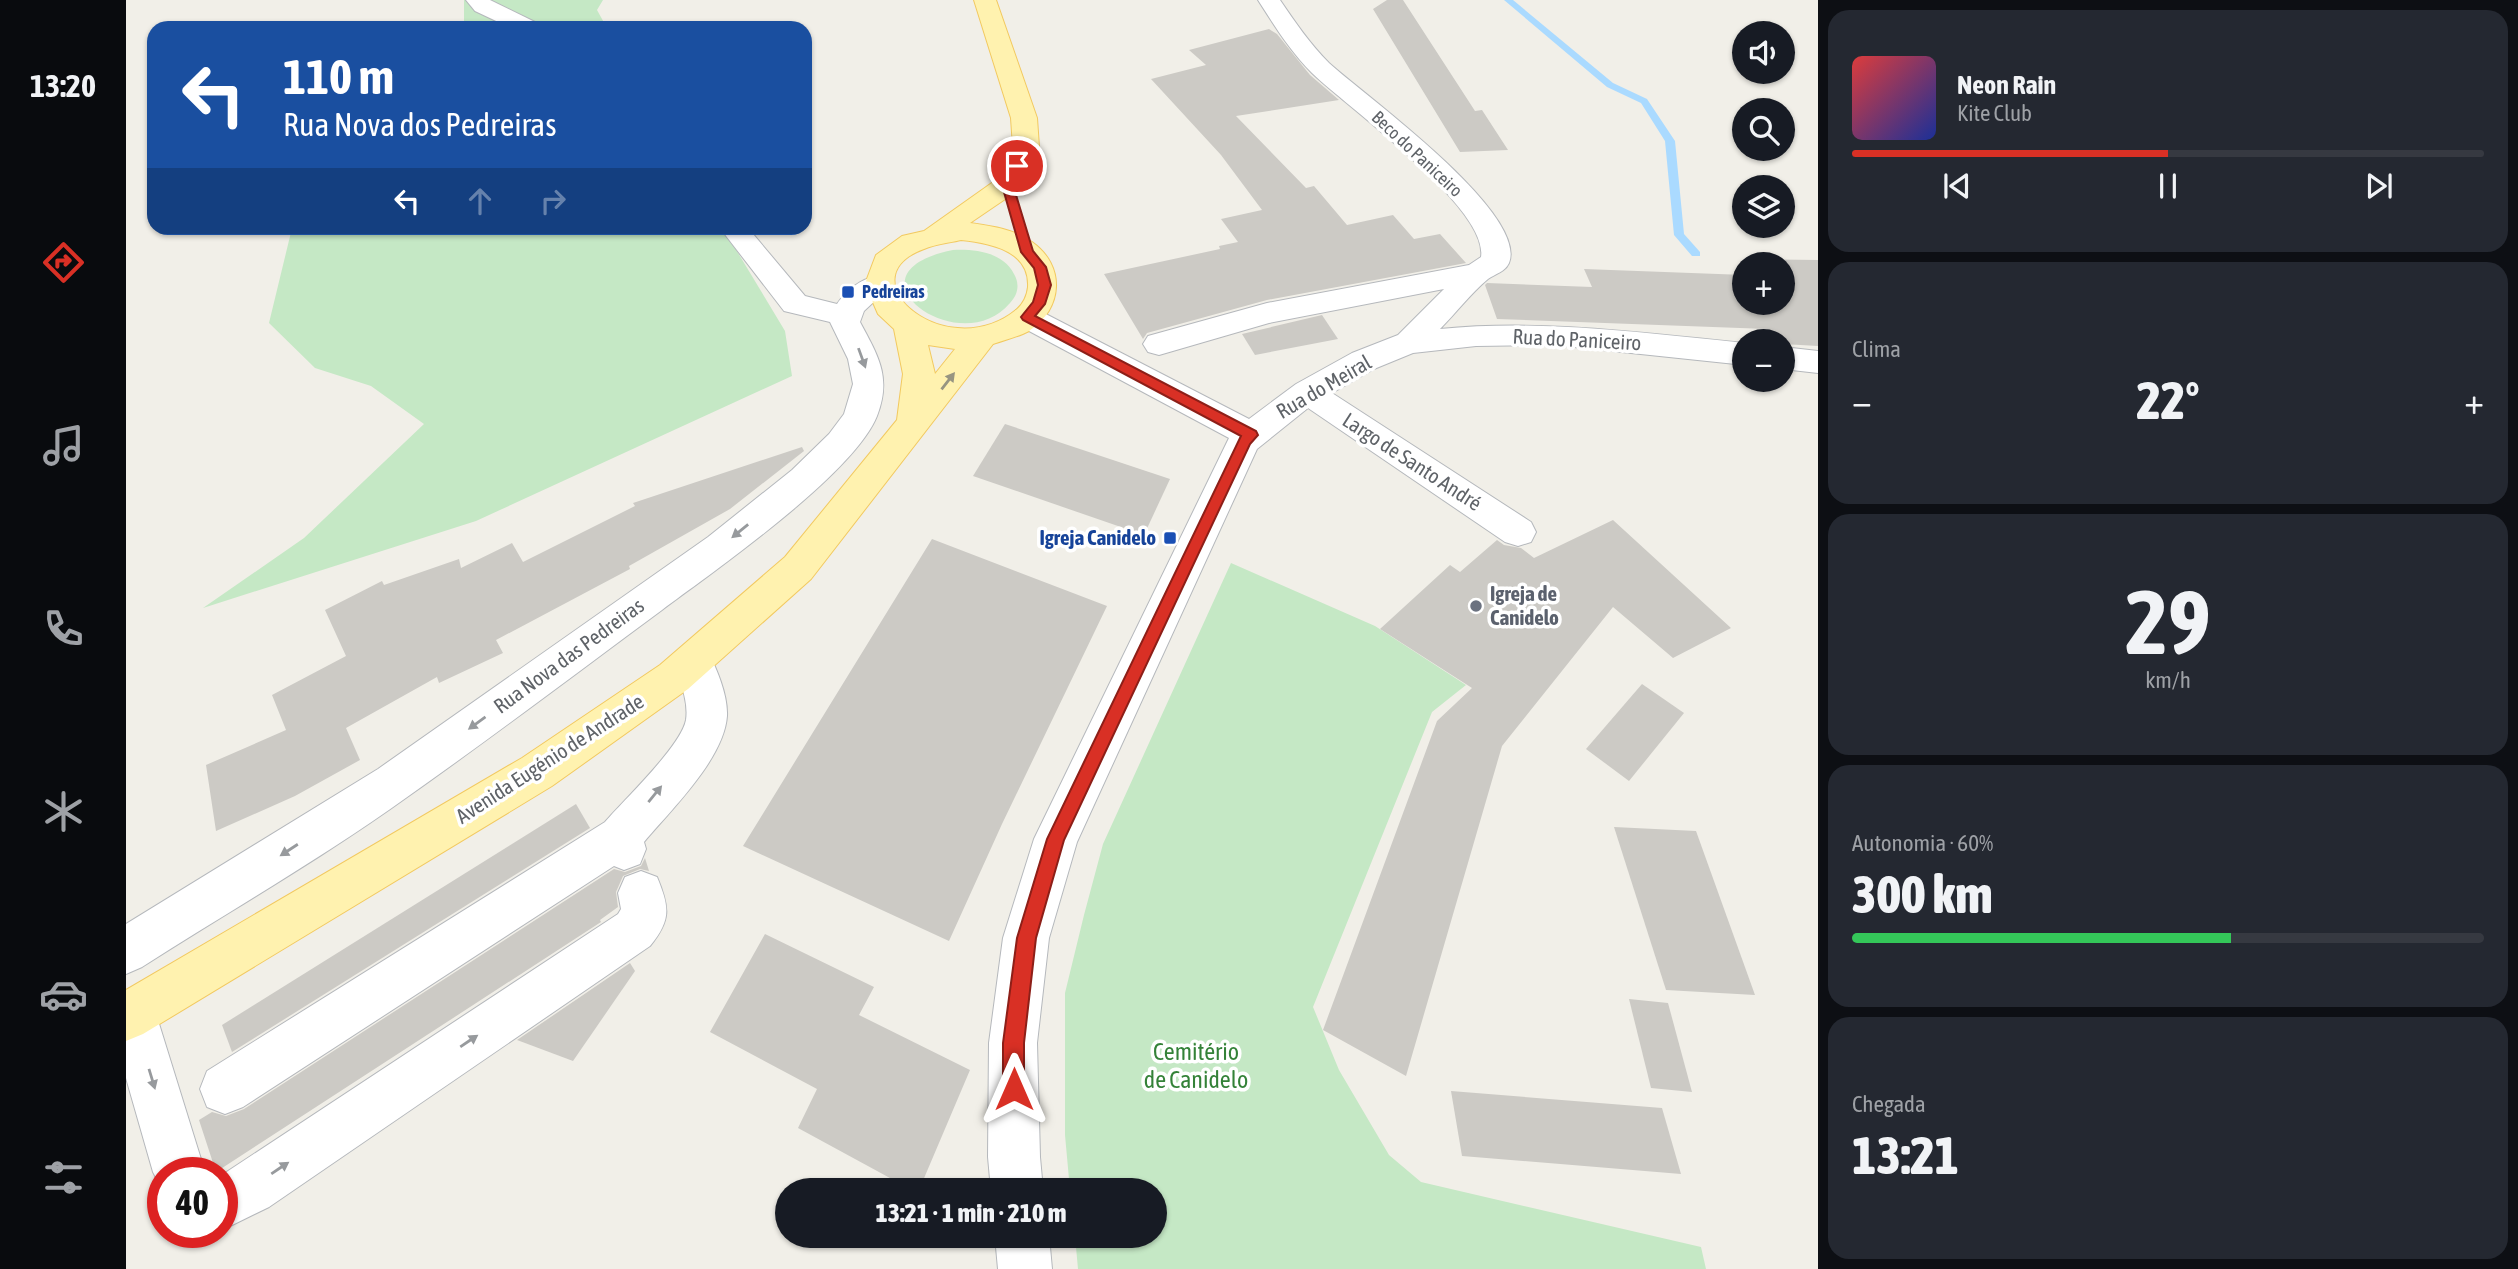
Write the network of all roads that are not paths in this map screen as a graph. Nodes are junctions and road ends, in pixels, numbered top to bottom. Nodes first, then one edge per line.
1 (477, 0) edge
2 (985, 0) edge
3 (1269, 0) edge
4 (514, 21) edge
5 (1013, 203) junction
6 (936, 234) junction
7 (739, 235) edge
8 (1027, 252) junction
9 (1477, 274) junction
10 (878, 284) junction
11 (846, 316) junction
12 (1027, 317) junction
13 (909, 327) junction
14 (982, 337) junction
15 (1409, 342) junction
16 (1160, 344) dead end
17 (1732, 353) edge
18 (1795, 359) edge
19 (1818, 362) edge
20 (1307, 392) junction
21 (913, 426) junction
22 (1251, 435) junction
23 (1518, 532) dead end
24 (693, 661) junction
25 (628, 860) junction
26 (126, 951) edge
27 (129, 1016) edge
28 (225, 1089) dead end
29 (174, 1157) edge
30 (1016, 1178) edge
31 (238, 1195) edge
32 (1023, 1248) edge
33 (1025, 1269) edge

1 - 4 street
2 - 5 main road
3 - 9 street, Beco do Paniceiro
5 - 6 main road
5 - 8 main road
6 - 8 main road
6 - 10 main road
7 - 11 street
8 - 12 main road
9 - 15 street, Beco do Paniceiro
9 - 16 street
10 - 11 street
10 - 13 main road
11 -> 26 street, Rua Nova das Pedreiras
12 - 14 main road
12 - 22 street
13 - 14 main road
13 - 21 main road
21 -> 14 main road, Avenida Eugénio de Andrade
15 - 17 street, Rua do Paniceiro
15 - 20 street, Rua do Meiral
18 - 19 street
20 - 22 street, Rua do Meiral
20 - 23 street, Largo de Santo André
21 - 24 main road, Avenida Eugénio de Andrade
22 - 30 street, Rua do Meiral
25 -> 24 street
24 - 27 main road, Avenida Eugénio de Andrade
25 - 28 street
31 -> 25 street
27 -> 29 street
32 - 33 street

